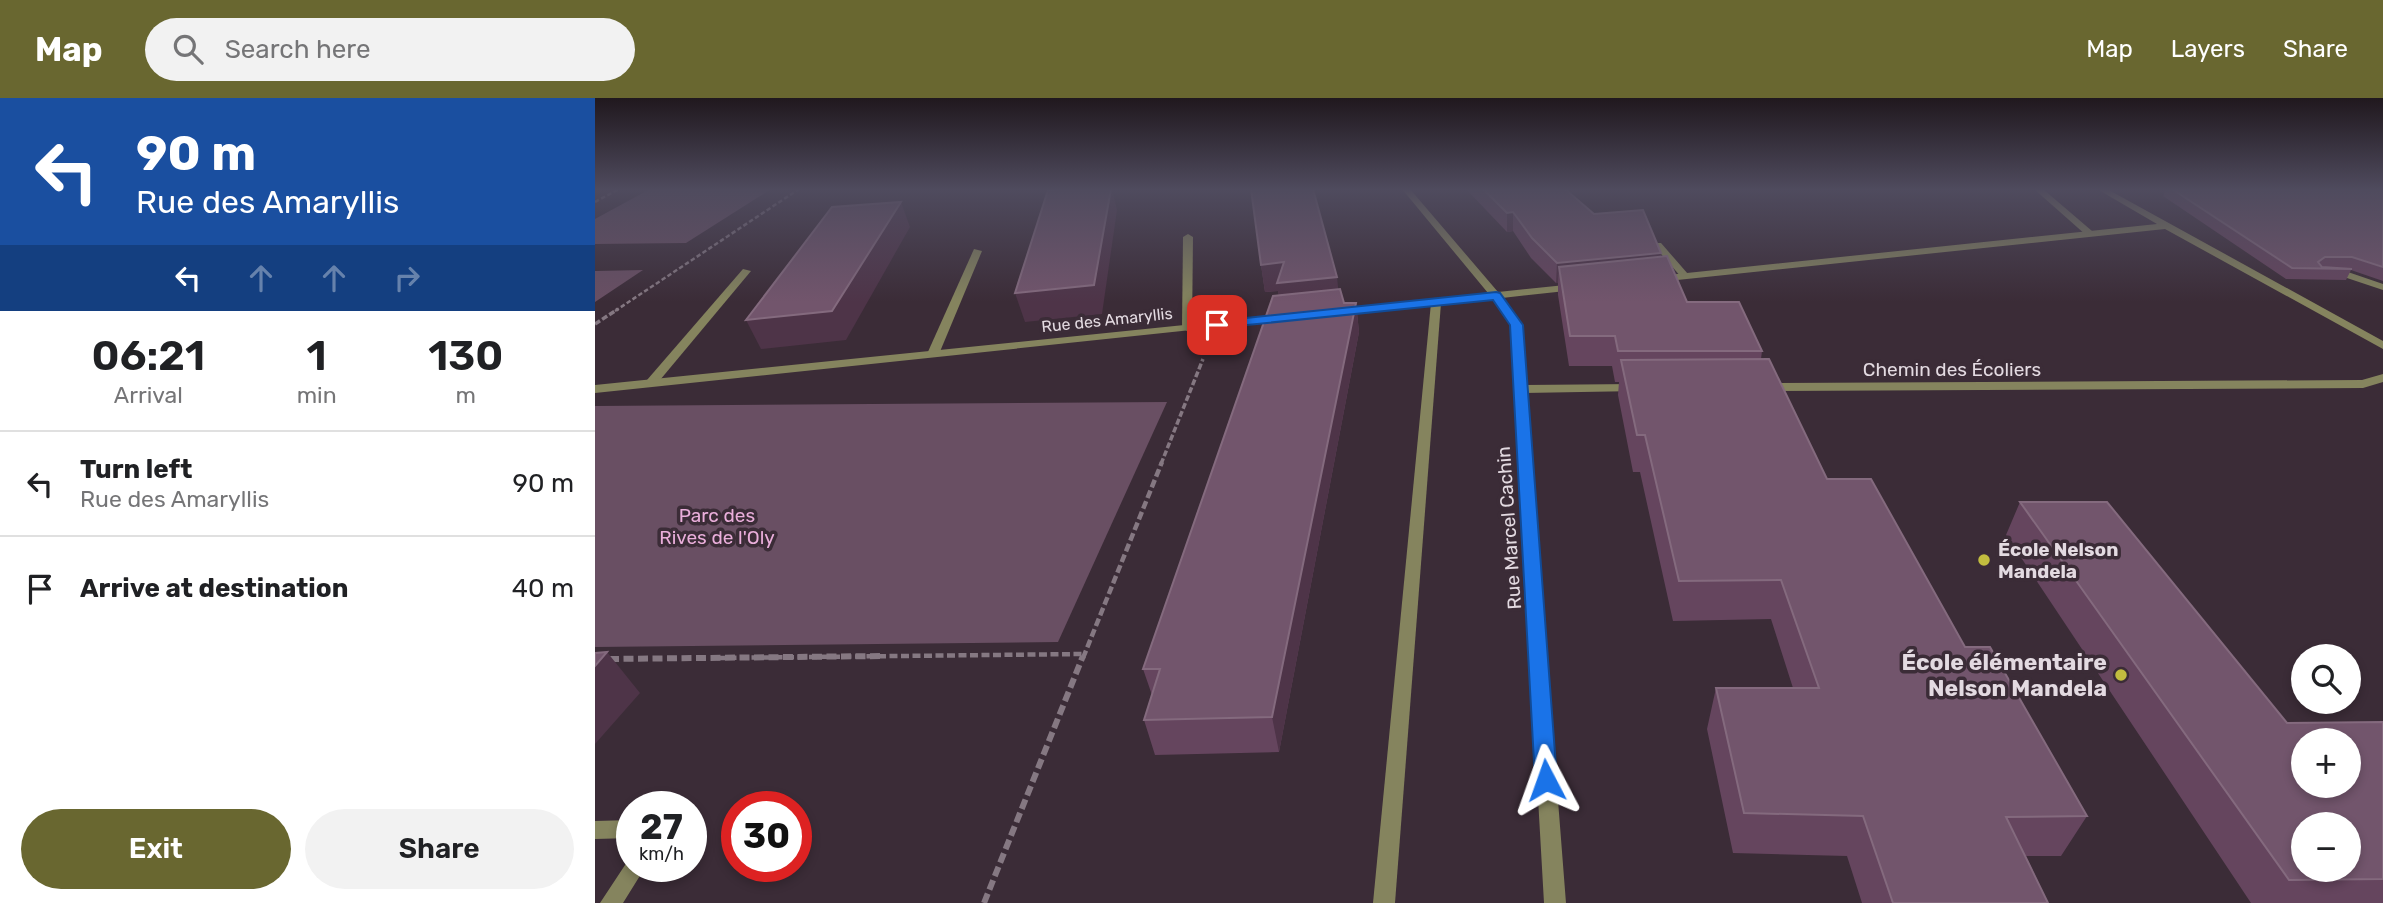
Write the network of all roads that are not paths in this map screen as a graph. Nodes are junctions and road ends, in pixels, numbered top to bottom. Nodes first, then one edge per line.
1 (1438, 227) edge
2 (2082, 227) edge
3 (2159, 227) edge
4 (2166, 227) edge
5 (2089, 233) junction
6 (1188, 237) dead end
7 (1658, 245) edge
8 (977, 251) dead end
9 (746, 271) dead end
10 (2319, 274) edge
11 (1685, 276) junction
12 (1646, 280) edge
13 (1582, 287) edge
14 (2383, 287) edge
15 (1496, 296) junction
16 (1436, 303) junction
17 (1327, 314) edge
18 (1299, 316) edge
19 (1187, 328) junction
20 (2383, 346) edge
21 (933, 354) junction
22 (2383, 378) edge
23 (651, 383) junction
24 (1755, 387) edge
25 (1645, 388) edge
26 (595, 389) edge
27 (1521, 389) junction
28 (595, 830) edge
29 (616, 830) edge
30 (625, 882) edge
31 (611, 903) edge
32 (1384, 903) edge
33 (1555, 903) edge

1 - 15 street, Rue Marcel Cachin
2 - 5 street
3 - 5 street
4 - 20 street
5 - 11 street
6 - 19 street
7 - 11 street
8 - 21 street
9 - 23 street
10 - 14 street
11 - 12 street
13 - 15 street
15 - 16 street
15 - 27 street, Rue Marcel Cachin
16 - 17 street
16 - 32 street
18 - 19 street, Rue des Amaryllis
19 - 21 street, Rue des Amaryllis
21 - 23 street, Rue des Amaryllis
22 - 24 street, Chemin des Écoliers
23 - 26 street, Rue des Amaryllis
25 - 27 street
27 - 33 street, Rue Marcel Cachin
28 - 29 street
30 - 31 street

